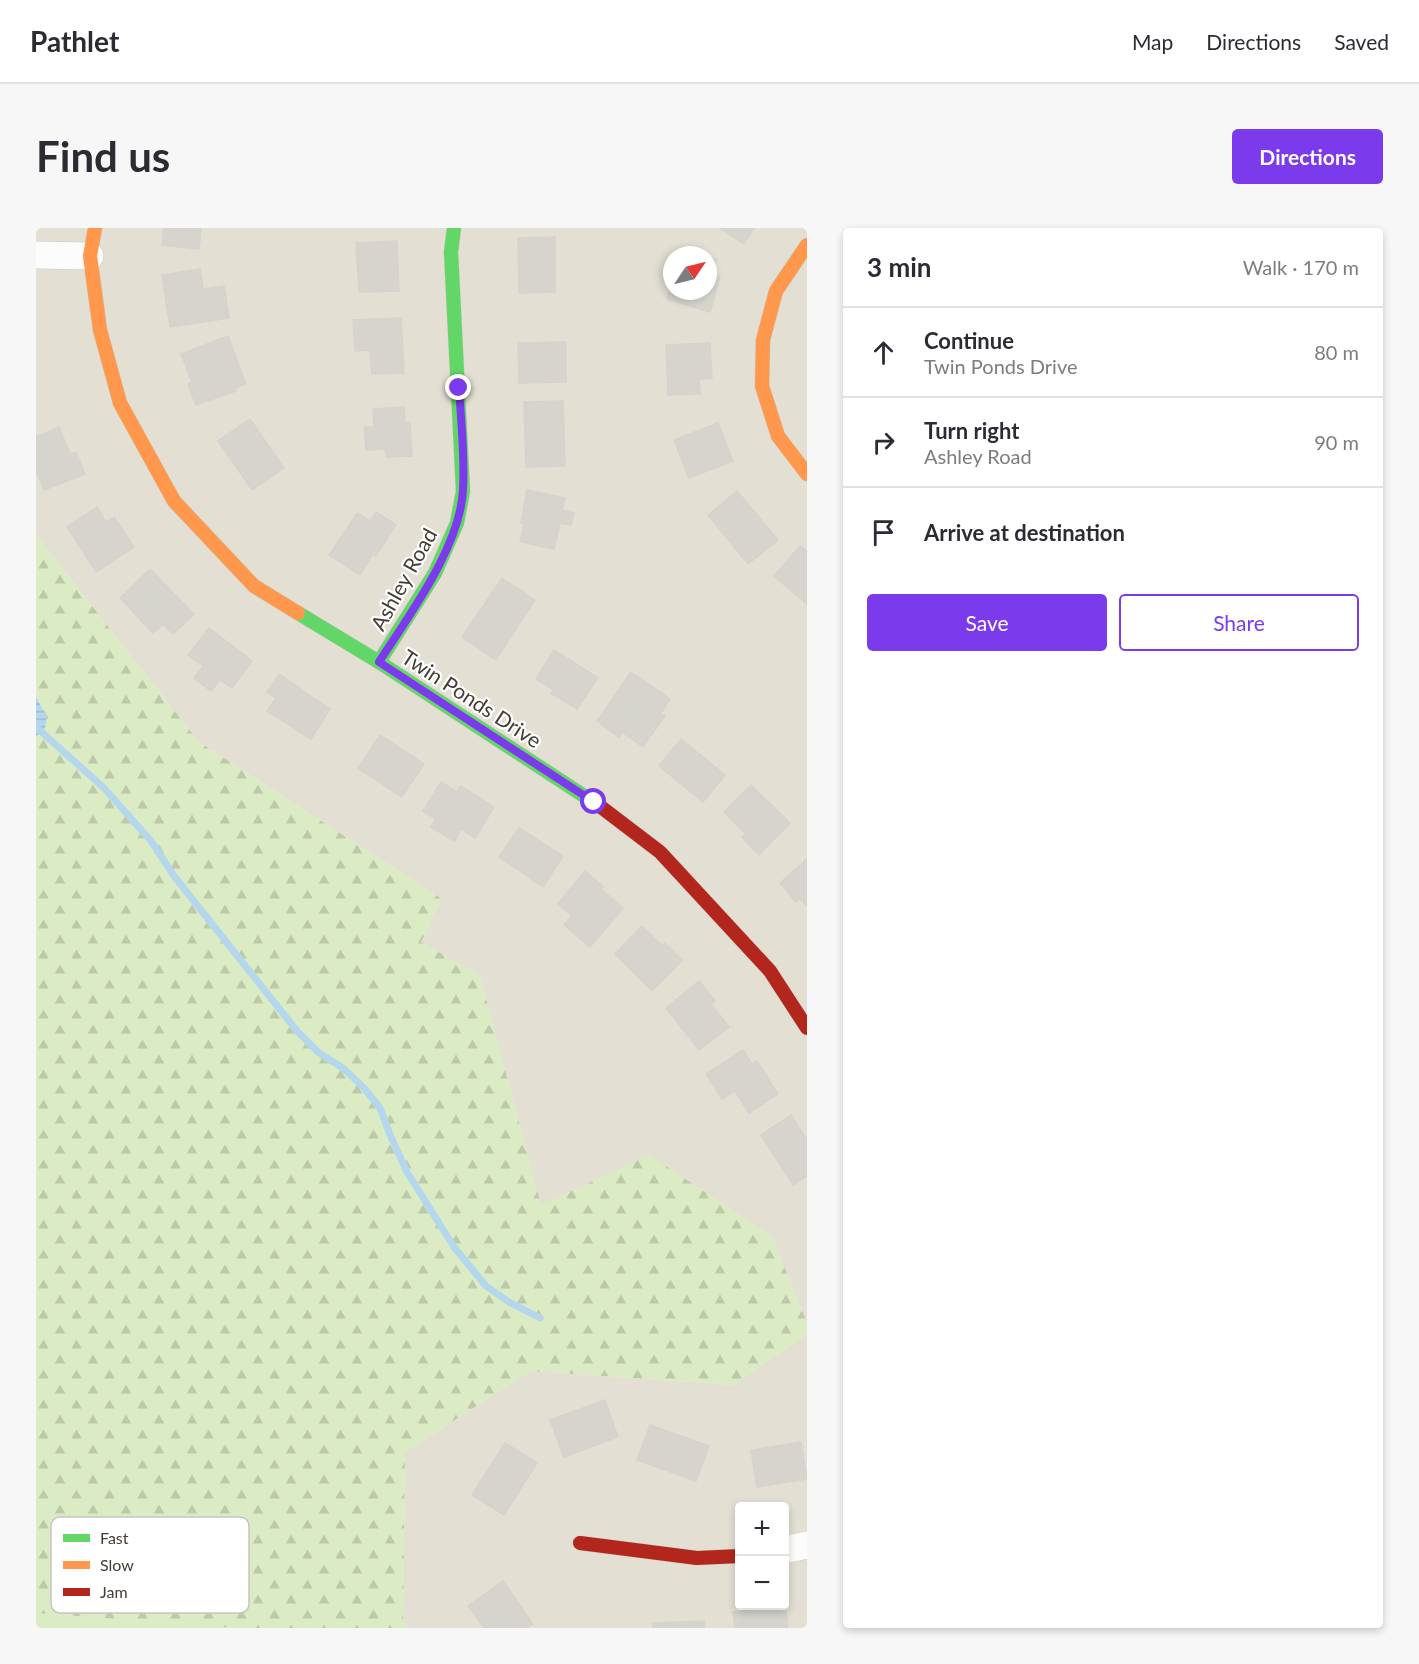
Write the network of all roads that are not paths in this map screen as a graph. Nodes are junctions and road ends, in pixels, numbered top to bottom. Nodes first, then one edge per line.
1 (94, 228) edge
2 (454, 228) edge
3 (807, 245) edge
4 (36, 255) edge
5 (90, 256) junction
6 (807, 474) edge
7 (379, 662) junction
8 (807, 1028) edge
9 (580, 1543) dead end
10 (807, 1545) edge
11 (789, 1549) edge
12 (735, 1556) edge

1 - 5 street, Twin Ponds Drive
2 - 7 street, Ashley Road
3 - 6 street
4 - 5 street
5 - 7 street, Twin Ponds Drive
7 - 8 street, Twin Ponds Drive
9 - 12 street
10 - 11 street

